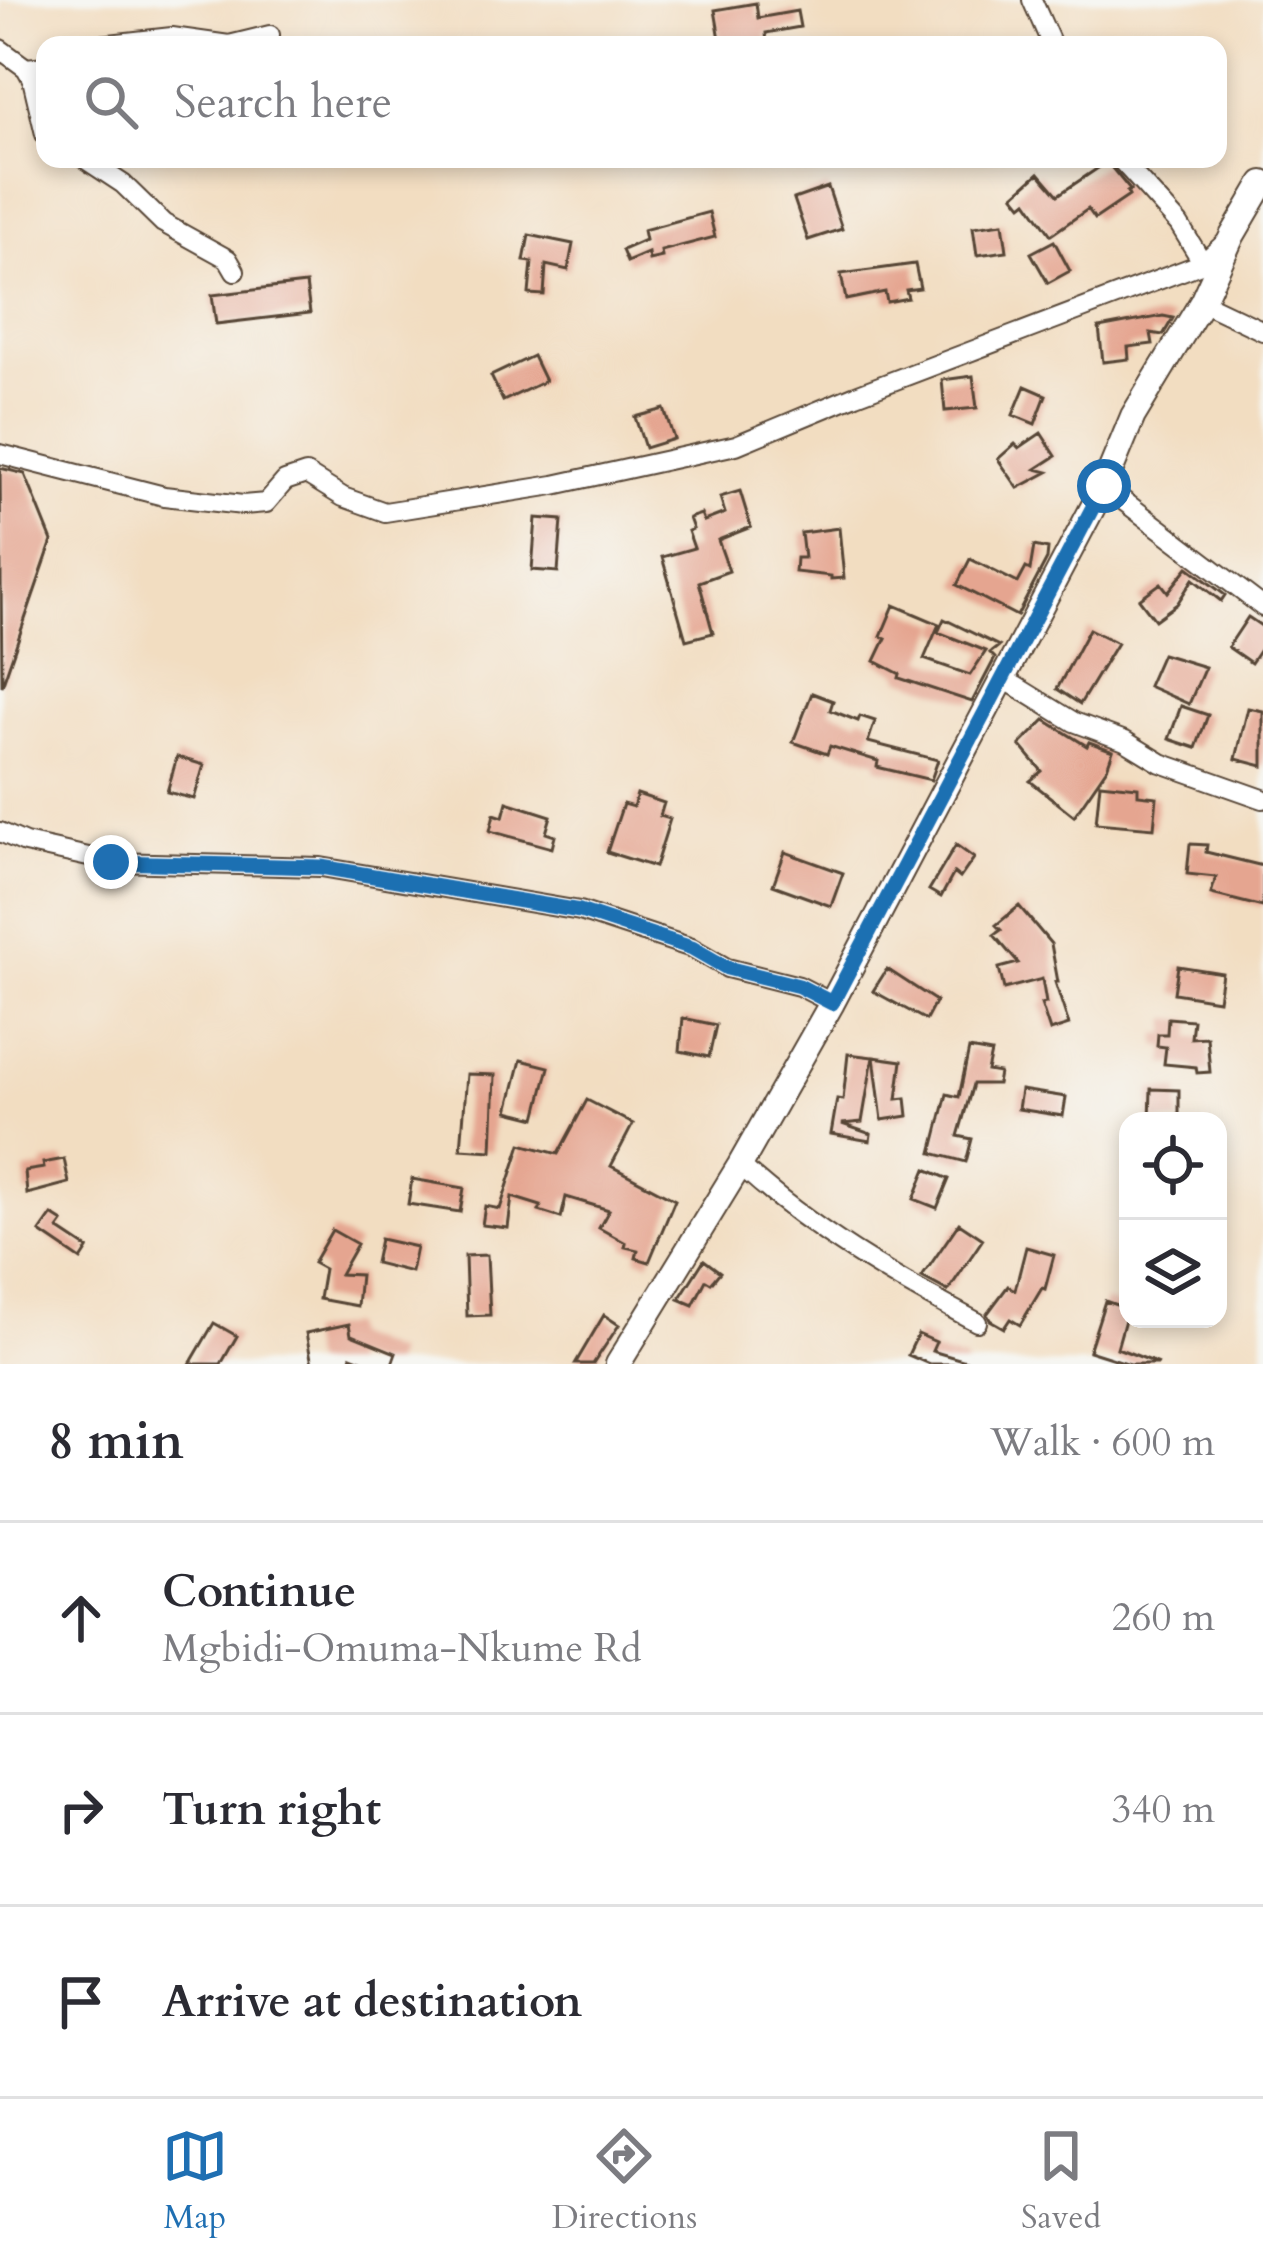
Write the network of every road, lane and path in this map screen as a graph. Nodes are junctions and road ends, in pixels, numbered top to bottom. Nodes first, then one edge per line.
1 (1032, 0) edge
2 (270, 35) dead end
3 (266, 36) edge
4 (1048, 36) edge
5 (0, 49) edge
6 (35, 67) edge
7 (99, 168) edge
8 (1126, 168) edge
9 (1263, 183) edge
10 (1232, 236) junction
11 (1203, 263) junction
12 (235, 271) dead end
13 (1202, 302) junction
14 (1263, 331) edge
15 (0, 454) edge
16 (1104, 486) junction
17 (1263, 607) edge
18 (1001, 677) junction
19 (1263, 799) edge
20 (0, 832) edge
21 (832, 1003) junction
22 (740, 1165) junction
23 (976, 1322) dead end
24 (619, 1364) edge

1 - 4 street
2 - 3 street
5 - 6 street
7 - 12 street
8 - 11 street
9 - 10 street
10 - 11 street
10 - 13 street
11 - 15 street
13 - 14 street
13 - 16 street
16 - 17 street
16 - 18 street
18 - 19 street
18 - 21 street
20 - 21 street
21 - 22 street
22 - 23 street
22 - 24 street

